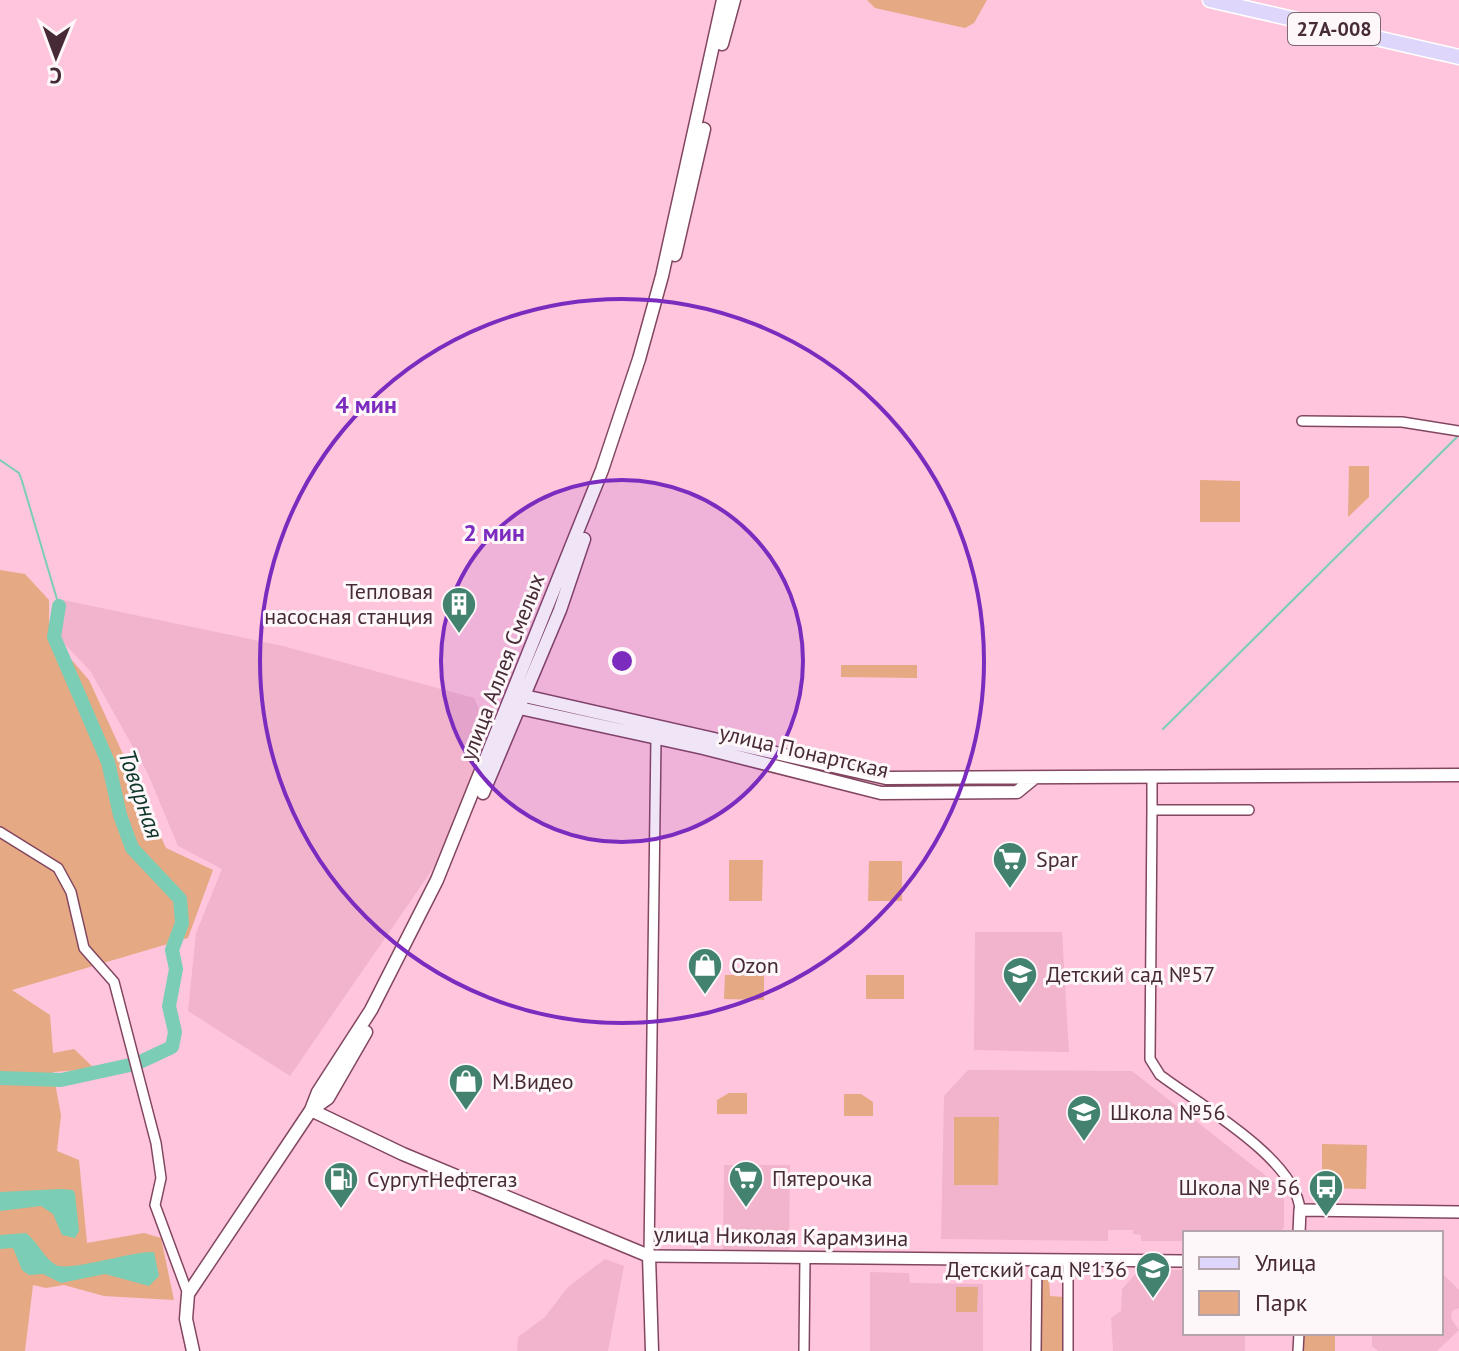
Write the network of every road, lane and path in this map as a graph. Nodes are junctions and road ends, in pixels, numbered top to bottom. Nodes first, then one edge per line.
1 (723, 0) edge
2 (734, 0) edge
3 (1210, 0) edge
4 (1459, 57) edge
5 (1302, 421) dead end
6 (1457, 431) edge
7 (516, 700) junction
8 (656, 738) junction
9 (704, 742) junction
10 (1459, 775) edge
11 (1152, 776) junction
12 (1017, 777) junction
13 (1034, 778) junction
14 (1017, 792) junction
15 (1152, 810) junction
16 (1249, 810) dead end
17 (0, 832) edge
18 (311, 1110) junction
19 (1300, 1210) junction
20 (1459, 1212) edge
21 (1299, 1231) edge
22 (649, 1256) junction
23 (805, 1258) junction
24 (1037, 1260) junction
25 (1068, 1260) junction
26 (1183, 1261) edge
27 (188, 1294) junction
28 (193, 1351) edge
29 (652, 1351) edge
30 (804, 1351) edge
31 (1036, 1351) edge
32 (1068, 1351) edge

1 - 7 main road, улица Аллея Смелых
2 - 7 main road
3 - 4 main road, 27А-008
5 - 6 street
7 - 8 main road, улица Понартская
7 - 9 main road, улица Понартская
7 - 18 main road, улица Аллея Смелых
8 - 9 main road, улица Понартская
8 - 22 street
9 - 12 main road, улица Понартская
9 - 14 main road, улица Понартская
10 - 11 main road, улица Понартская
11 - 13 main road, улица Понартская
11 - 15 street
12 - 13 main road, улица Понартская
12 - 14 main road
13 - 14 main road
15 - 16 street
15 - 19 street
17 - 27 street
18 - 22 main road, улица Николая Карамзина
18 - 27 main road, улица Аллея Смелых
19 - 20 street
19 - 21 street
22 - 23 street, улица Николая Карамзина
22 - 29 main road
23 - 24 street, улица Николая Карамзина
23 - 30 street
24 - 25 street, улица Николая Карамзина
24 - 31 street
25 - 26 street, улица Николая Карамзина
25 - 32 street
27 - 28 main road

